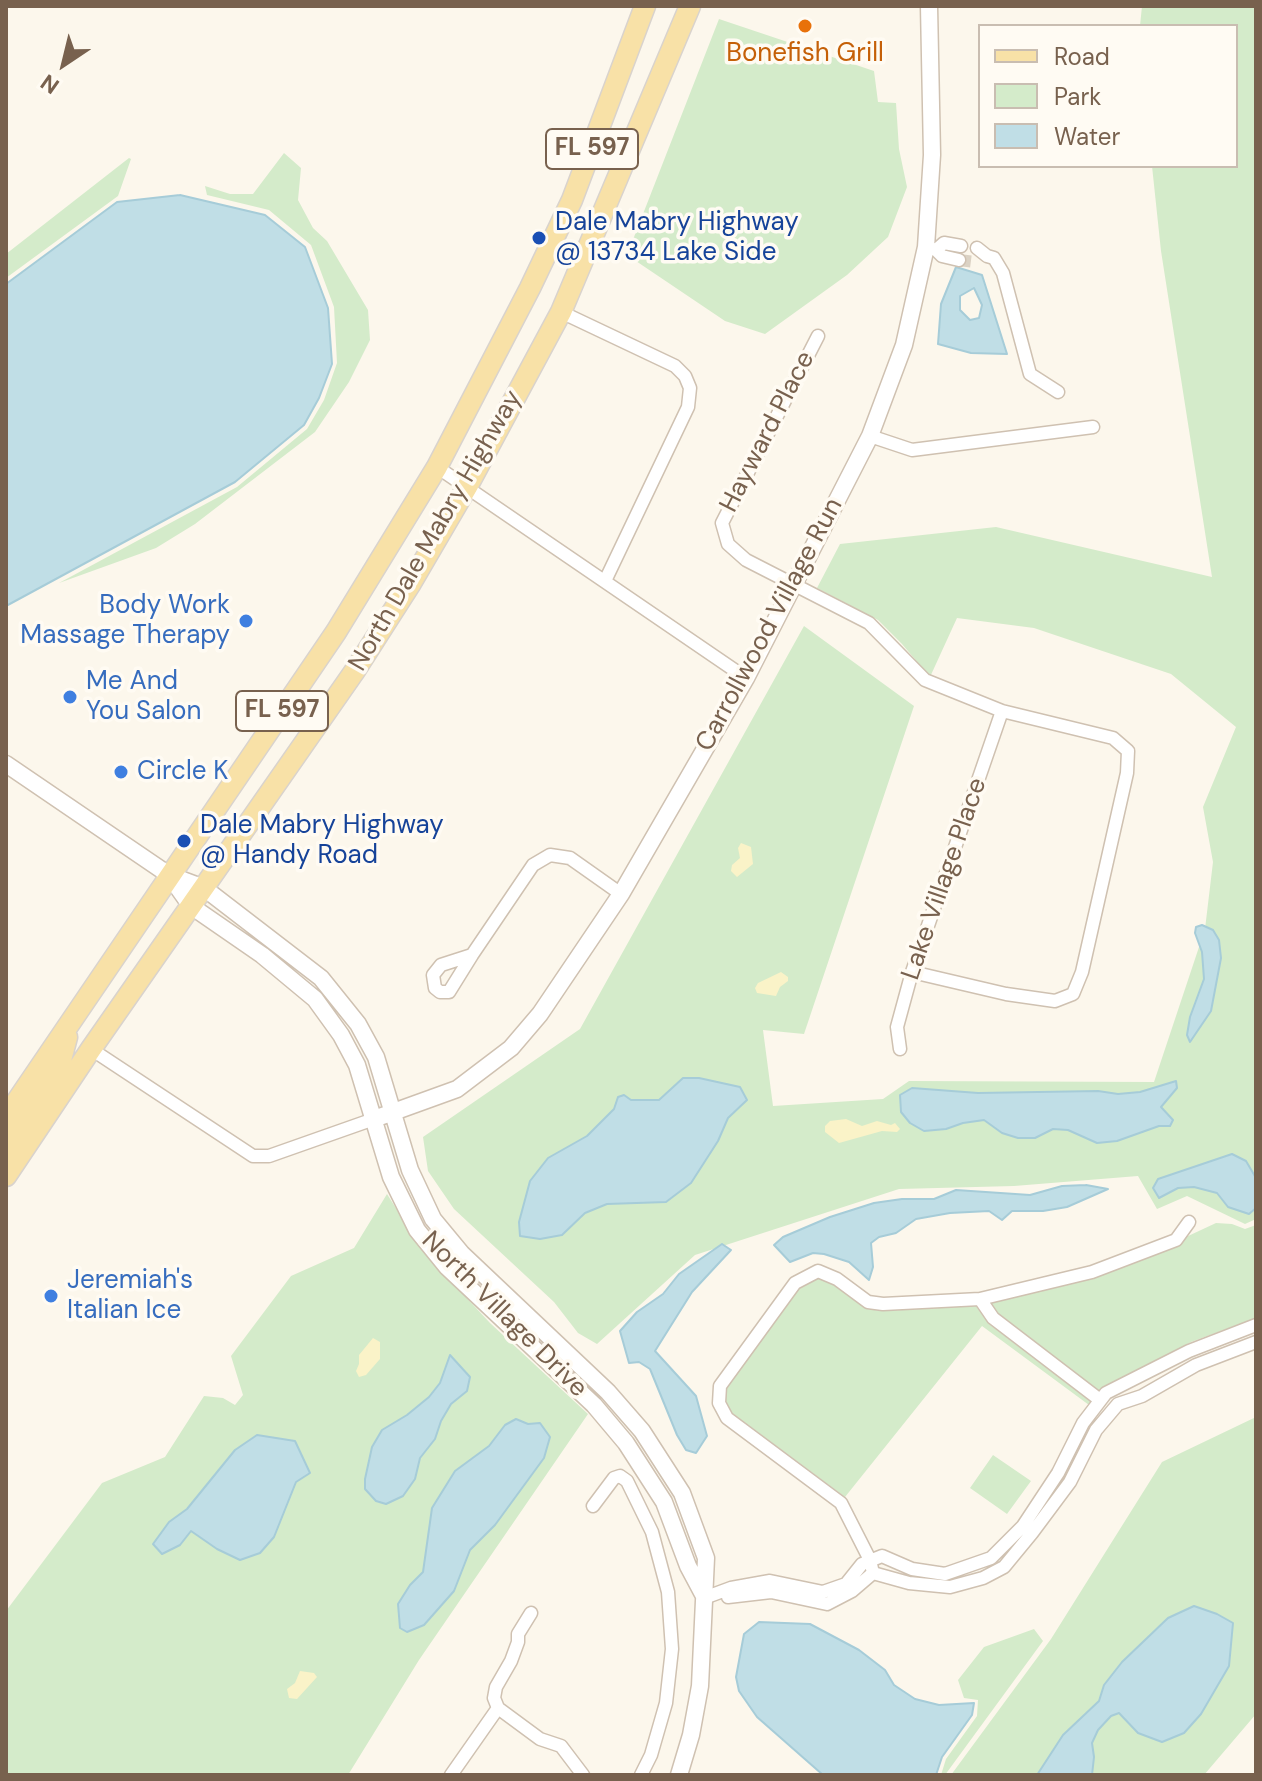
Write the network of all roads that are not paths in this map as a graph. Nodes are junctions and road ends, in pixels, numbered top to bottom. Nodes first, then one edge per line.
1 (645, 6) edge
2 (690, 6) edge
3 (929, 6) edge
4 (961, 246) tunnel mouth
5 (931, 248) junction
6 (980, 255) tunnel mouth
7 (959, 260) tunnel mouth
8 (561, 312) junction
9 (818, 336) dead end
10 (1058, 392) dead end
11 (1093, 427) dead end
12 (870, 436) junction
13 (437, 467) junction
14 (467, 487) junction
15 (605, 581) junction
16 (795, 587) junction
17 (746, 678) junction
18 (1002, 711) junction
19 (6, 765) edge
20 (169, 875) junction
21 (204, 888) junction
22 (621, 894) junction
23 (191, 906) junction
24 (472, 955) dead end
25 (912, 972) junction
26 (321, 978) junction
27 (305, 991) junction
28 (72, 1022) junction
29 (91, 1049) junction
30 (900, 1049) dead end
31 (393, 1113) junction
32 (6, 1117) edge
33 (374, 1119) junction
34 (6, 1145) edge
35 (6, 1176) edge
36 (1189, 1222) dead end
37 (980, 1299) junction
38 (1256, 1325) edge
39 (1256, 1342) edge
40 (1189, 1351) junction
41 (1196, 1365) junction
42 (1100, 1400) junction
43 (593, 1506) dead end
44 (872, 1566) junction
45 (704, 1598) junction
46 (531, 1613) dead end
47 (498, 1708) junction
48 (451, 1775) edge
49 (583, 1775) edge
50 (641, 1775) edge
51 (679, 1775) edge

1 - 13 main road, North Dale Mabry Highway / FL 597
2 - 8 main road, North Dale Mabry Highway / FL 597
3 - 5 street, Carrollwood Village Run
4 - 5 street
5 - 7 street
5 - 12 street, Carrollwood Village Run
6 - 10 street
8 - 14 main road, North Dale Mabry Highway / FL 597
8 - 15 street
9 - 16 street, Hayward Place
11 - 12 street
12 - 16 street, Carrollwood Village Run
13 - 14 street
13 - 20 main road, North Dale Mabry Highway / FL 597
14 - 15 street
14 - 21 main road, North Dale Mabry Highway / FL 597
15 - 17 street
16 - 17 street, Carrollwood Village Run
16 - 18 street, Hayward Place
17 - 22 street, Carrollwood Village Run
18 - 25 street, Lake Village Place
18 - 25 street, Hayward Place
19 - 20 street
20 - 21 street, North Village Drive
20 - 23 street, North Village Drive
20 - 28 main road, North Dale Mabry Highway / FL 597
21 - 23 main road, North Dale Mabry Highway / FL 597
21 - 26 street, North Village Drive
22 - 24 street
22 - 31 street, Carrollwood Village Run
23 - 27 street, North Village Drive
23 - 29 main road, North Dale Mabry Highway / FL 597
25 - 30 street, Lake Village Place
26 - 27 street
26 - 31 street, North Village Drive
27 - 33 street, North Village Drive
28 - 32 main road, North Dale Mabry Highway / FL 597
28 - 34 main road
29 - 33 street
29 - 35 main road, North Dale Mabry Highway / FL 597
31 - 33 street, Carrollwood Village Run
31 - 45 street, North Village Drive
33 - 45 street, North Village Drive
36 - 37 street
37 - 42 street
37 - 44 street
38 - 40 street
39 - 41 street
40 - 41 street
40 - 42 street
41 - 44 street
42 - 44 street
43 - 50 street
44 - 45 street
45 - 51 street, North Village Drive
46 - 47 street
47 - 48 street
47 - 49 street

